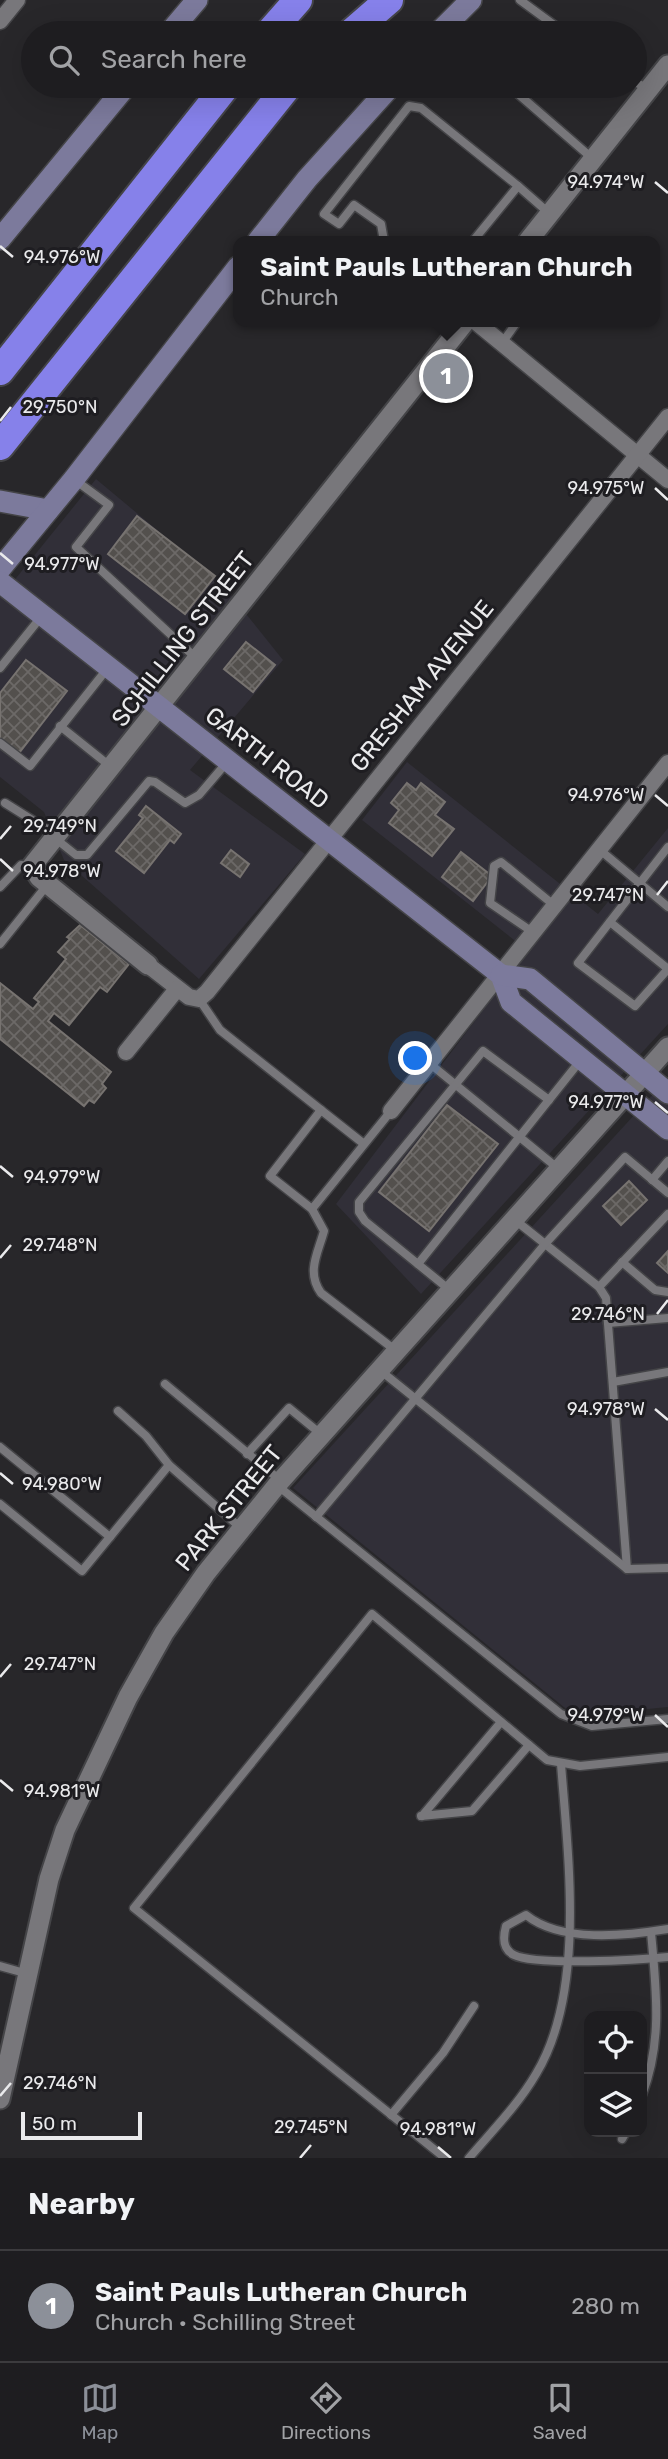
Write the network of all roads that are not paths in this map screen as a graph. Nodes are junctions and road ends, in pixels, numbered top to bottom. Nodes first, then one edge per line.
1 (17, 0) edge
2 (197, 0) edge
3 (288, 0) edge
4 (298, 0) edge
5 (363, 0) edge
6 (389, 0) edge
7 (471, 0) edge
8 (520, 0) edge
9 (0, 21) edge
10 (179, 21) edge
11 (275, 21) edge
12 (278, 21) edge
13 (345, 21) edge
14 (365, 21) edge
15 (453, 21) edge
16 (549, 21) edge
17 (668, 65) edge
18 (647, 81) edge
19 (116, 98) edge
20 (216, 98) edge
21 (279, 98) edge
22 (380, 98) edge
23 (523, 98) edge
24 (633, 98) edge
25 (593, 159) junction
26 (518, 186) junction
27 (550, 214) junction
28 (262, 236) edge
29 (383, 236) edge
30 (477, 236) edge
31 (532, 236) edge
32 (0, 239) edge
33 (233, 273) edge
34 (461, 327) edge
35 (482, 327) edge
36 (513, 327) edge
37 (502, 343) junction
38 (0, 371) edge
39 (668, 417) edge
40 (0, 446) edge
41 (637, 456) junction
42 (74, 479) junction
43 (668, 480) edge
44 (0, 501) edge
45 (48, 510) junction
46 (0, 569) edge
47 (0, 582) edge
48 (43, 615) junction
49 (198, 660) junction
50 (109, 667) junction
51 (0, 668) edge
52 (161, 707) junction
53 (60, 726) junction
54 (0, 743) edge
55 (228, 760) junction
56 (668, 763) edge
57 (112, 768) junction
58 (2, 804) edge
59 (57, 838) junction
60 (328, 839) junction
61 (668, 847) edge
62 (600, 850) junction
63 (32, 866) junction
64 (640, 883) junction
65 (48, 884) junction
66 (0, 887) edge
67 (556, 906) junction
68 (668, 906) edge
69 (610, 922) junction
70 (534, 933) junction
71 (0, 944) edge
72 (148, 965) joint
73 (668, 969) edge
74 (501, 975) junction
75 (177, 989) junction
76 (199, 999) junction
77 (668, 1047) edge
78 (126, 1052) dead end
79 (582, 1058) junction
80 (429, 1063) junction
81 (645, 1073) junction
82 (454, 1084) junction
83 (668, 1093) edge
84 (627, 1094) junction
85 (549, 1100) junction
86 (321, 1110) junction
87 (391, 1111) joint
88 (668, 1129) edge
89 (519, 1137) junction
90 (364, 1144) junction
91 (668, 1161) edge
92 (560, 1170) junction
93 (652, 1180) junction
94 (668, 1193) edge
95 (312, 1209) junction
96 (668, 1214) edge
97 (516, 1220) junction
98 (545, 1244) junction
99 (622, 1262) junction
100 (418, 1264) junction
101 (599, 1287) junction
102 (452, 1292) junction
103 (668, 1292) edge
104 (668, 1318) edge
105 (608, 1323) junction
106 (397, 1352) junction
107 (381, 1370) junction
108 (668, 1373) edge
109 (612, 1382) junction
110 (165, 1384) dead end
111 (414, 1398) junction
112 (118, 1411) dead end
113 (321, 1435) junction
114 (0, 1447) edge
115 (247, 1454) junction
116 (169, 1465) junction
117 (279, 1483) junction
118 (0, 1504) edge
119 (316, 1517) junction
120 (242, 1529) junction
121 (110, 1537) junction
122 (668, 1567) edge
123 (627, 1569) junction
124 (668, 1719) edge
125 (501, 1722) junction
126 (529, 1745) junction
127 (668, 1757) edge
128 (561, 1764) junction
129 (668, 1929) edge
130 (651, 1932) junction
131 (570, 1934) junction
132 (668, 1956) edge
133 (654, 1958) junction
134 (568, 1961) junction
135 (0, 1966) edge
136 (28, 1974) junction
137 (474, 2006) dead end
138 (647, 2081) edge
139 (0, 2099) edge
140 (391, 2115) junction
141 (445, 2158) edge
142 (469, 2158) edge

1 - 9 street
2 - 10 main road
3 - 11 highway
4 - 12 highway
5 - 13 highway
6 - 14 highway
7 - 15 main road
8 - 16 lane
17 - 18 street
19 - 32 main road
20 - 38 highway
21 - 40 highway
22 - 28 main road
23 - 25 lane
24 - 25 street
25 - 27 street
26 - 27 lane
26 - 29 lane
26 - 30 lane
27 - 31 street
33 - 42 main road
34 - 49 street, SCHILLING STREET
35 - 37 street
36 - 37 lane
37 - 41 street
39 - 41 street, GRESHAM AVENUE
41 - 43 street
41 - 60 street, GRESHAM AVENUE
42 - 45 main road
42 - 49 lane
44 - 45 main road
45 - 46 main road
47 - 48 main road, GARTH ROAD
48 - 50 main road, GARTH ROAD
48 - 51 lane
49 - 52 street, SCHILLING STREET
50 - 52 main road, GARTH ROAD
50 - 53 lane
52 - 55 main road, GARTH ROAD
52 - 57 street, SCHILLING STREET
53 - 54 lane
53 - 57 lane
55 - 59 lane
55 - 60 main road, GARTH ROAD
56 - 62 street
57 - 59 street, SCHILLING STREET
58 - 59 lane
59 - 63 street, SCHILLING STREET
60 - 74 main road, GARTH ROAD
60 - 76 street, GRESHAM AVENUE
61 - 64 lane
62 - 64 lane
62 - 67 street
63 - 65 street
63 - 66 lane
64 - 68 lane
64 - 69 lane
65 - 71 lane
65 - 72 street
67 - 70 street
67 - 70 lane
69 - 73 lane
69 - 73 lane
70 - 74 street
72 - 75 street
74 - 79 main road, GARTH ROAD
74 - 80 street
74 - 81 main road, GARTH ROAD
75 - 76 street
75 - 78 street
76 - 86 lane
77 - 81 street, PARK STREET
79 - 84 main road, GARTH ROAD
79 - 85 lane
80 - 82 lane
80 - 87 street
81 - 83 main road, GARTH ROAD
81 - 84 street, PARK STREET
82 - 85 lane
82 - 89 lane
82 - 100 lane
84 - 88 main road, GARTH ROAD
84 - 92 street, PARK STREET
85 - 89 lane
86 - 90 lane
86 - 95 lane
87 - 90 lane
89 - 92 lane
89 - 100 lane
90 - 95 lane
91 - 93 lane
92 - 97 street, PARK STREET
93 - 94 lane
93 - 98 lane
95 - 106 lane
96 - 99 lane
97 - 98 lane
97 - 102 street, PARK STREET
98 - 101 lane
98 - 111 lane
99 - 101 lane
99 - 103 lane
100 - 102 lane
101 - 105 lane
102 - 106 street, PARK STREET
104 - 105 lane
105 - 109 lane
106 - 107 street, PARK STREET
107 - 111 lane
107 - 113 street, PARK STREET
108 - 109 lane
109 - 123 lane
110 - 115 lane
111 - 119 lane
111 - 123 lane
112 - 116 lane
113 - 115 lane
113 - 117 street, PARK STREET
114 - 121 lane
115 - 117 lane
116 - 120 lane
116 - 121 lane
117 - 119 lane
117 - 120 street, PARK STREET
118 - 121 lane
119 - 124 lane
120 - 136 street, PARK STREET
122 - 123 lane
125 - 126 lane
125 - 126 lane
125 - 140 lane
126 - 128 lane
127 - 128 lane
128 - 131 lane
129 - 130 lane
130 - 131 lane
130 - 133 lane
131 - 134 lane
131 - 134 lane
132 - 133 lane
133 - 134 lane
133 - 138 lane
134 - 142 lane
135 - 136 lane
136 - 139 street, PARK STREET
137 - 140 lane
140 - 141 lane

